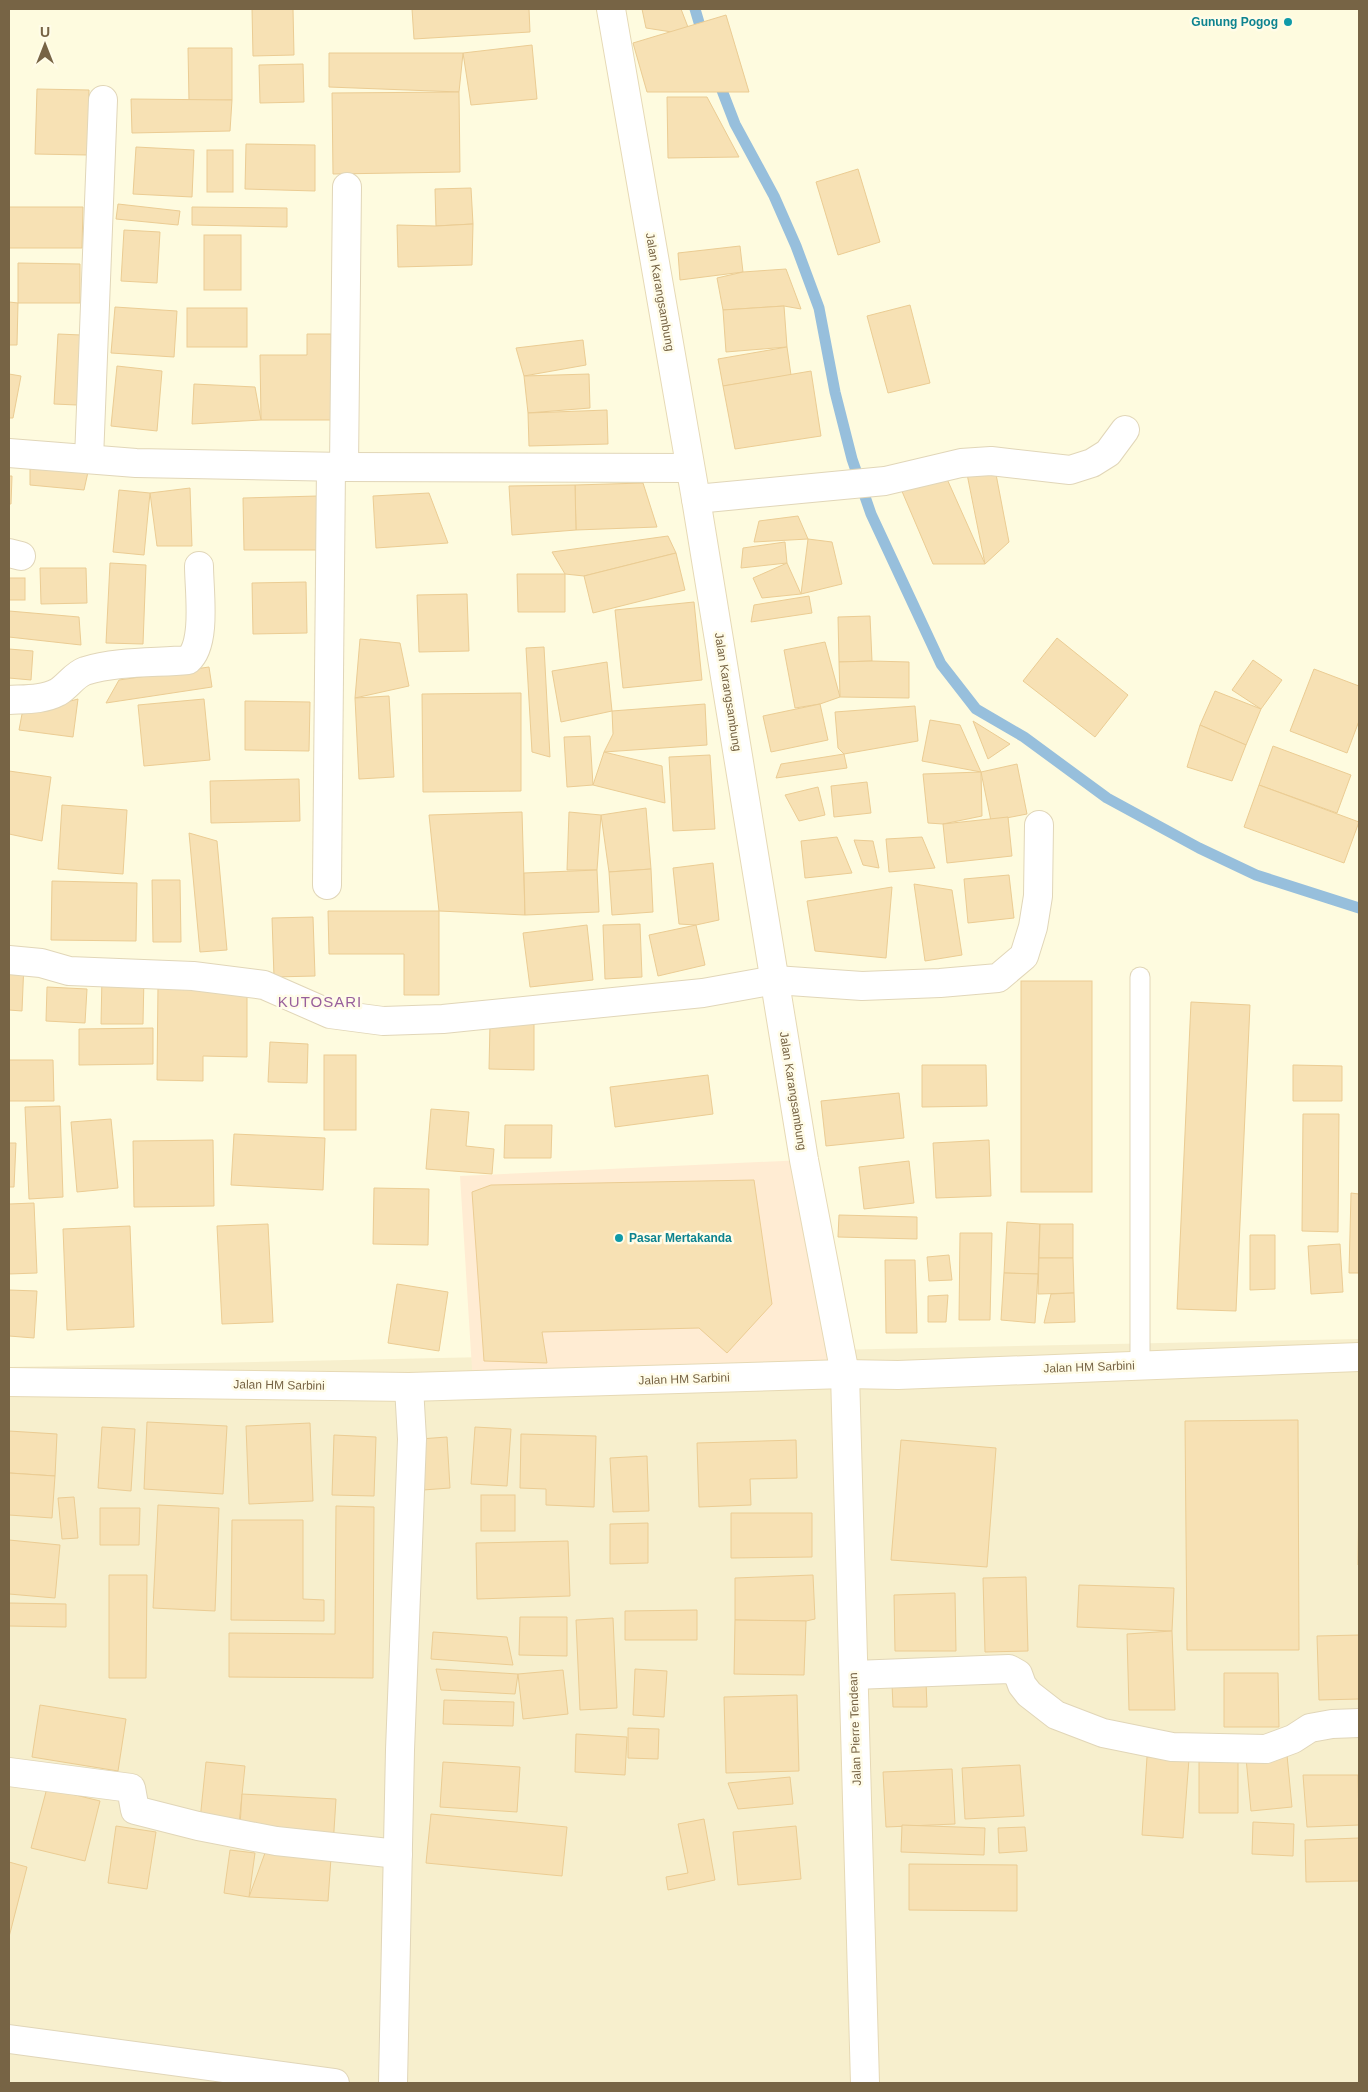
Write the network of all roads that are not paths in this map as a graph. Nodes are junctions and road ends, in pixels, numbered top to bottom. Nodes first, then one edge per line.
1 (611, 9) edge
2 (103, 100) dead end
3 (347, 187) dead end
4 (1125, 430) dead end
5 (9, 452) edge
6 (89, 459) junction
7 (337, 467) junction
8 (690, 468) junction
9 (696, 499) junction
10 (199, 566) dead end
11 (9, 700) edge
12 (1039, 825) dead end
13 (327, 884) dead end
14 (9, 960) edge
15 (1140, 977) dead end
16 (775, 980) junction
17 (1359, 1357) edge
18 (1140, 1366) junction
19 (845, 1374) junction
20 (9, 1382) edge
21 (409, 1387) junction
22 (854, 1675) junction
23 (1359, 1723) edge
24 (9, 1772) edge
25 (398, 1854) junction
26 (9, 2039) edge
27 (335, 2083) edge
28 (393, 2083) edge
29 (865, 2083) edge

1 - 8 street, Jalan Karangsambung
2 - 6 street
3 - 7 street
4 - 9 street
5 - 6 street
6 - 7 street
7 - 8 street
7 - 13 street
8 - 9 street, Jalan Karangsambung
9 - 16 street, Jalan Karangsambung
10 - 11 street
12 - 16 street
14 - 16 street
15 - 18 lane
16 - 19 street, Jalan Karangsambung
17 - 18 street, Jalan HM Sarbini
18 - 19 street, Jalan HM Sarbini
19 - 21 street, Jalan HM Sarbini
19 - 22 street, Jalan Pierre Tendean
20 - 21 street, Jalan HM Sarbini
21 - 25 street
22 - 23 street
22 - 29 street, Jalan Pierre Tendean
24 - 25 street
25 - 28 street
26 - 27 street

